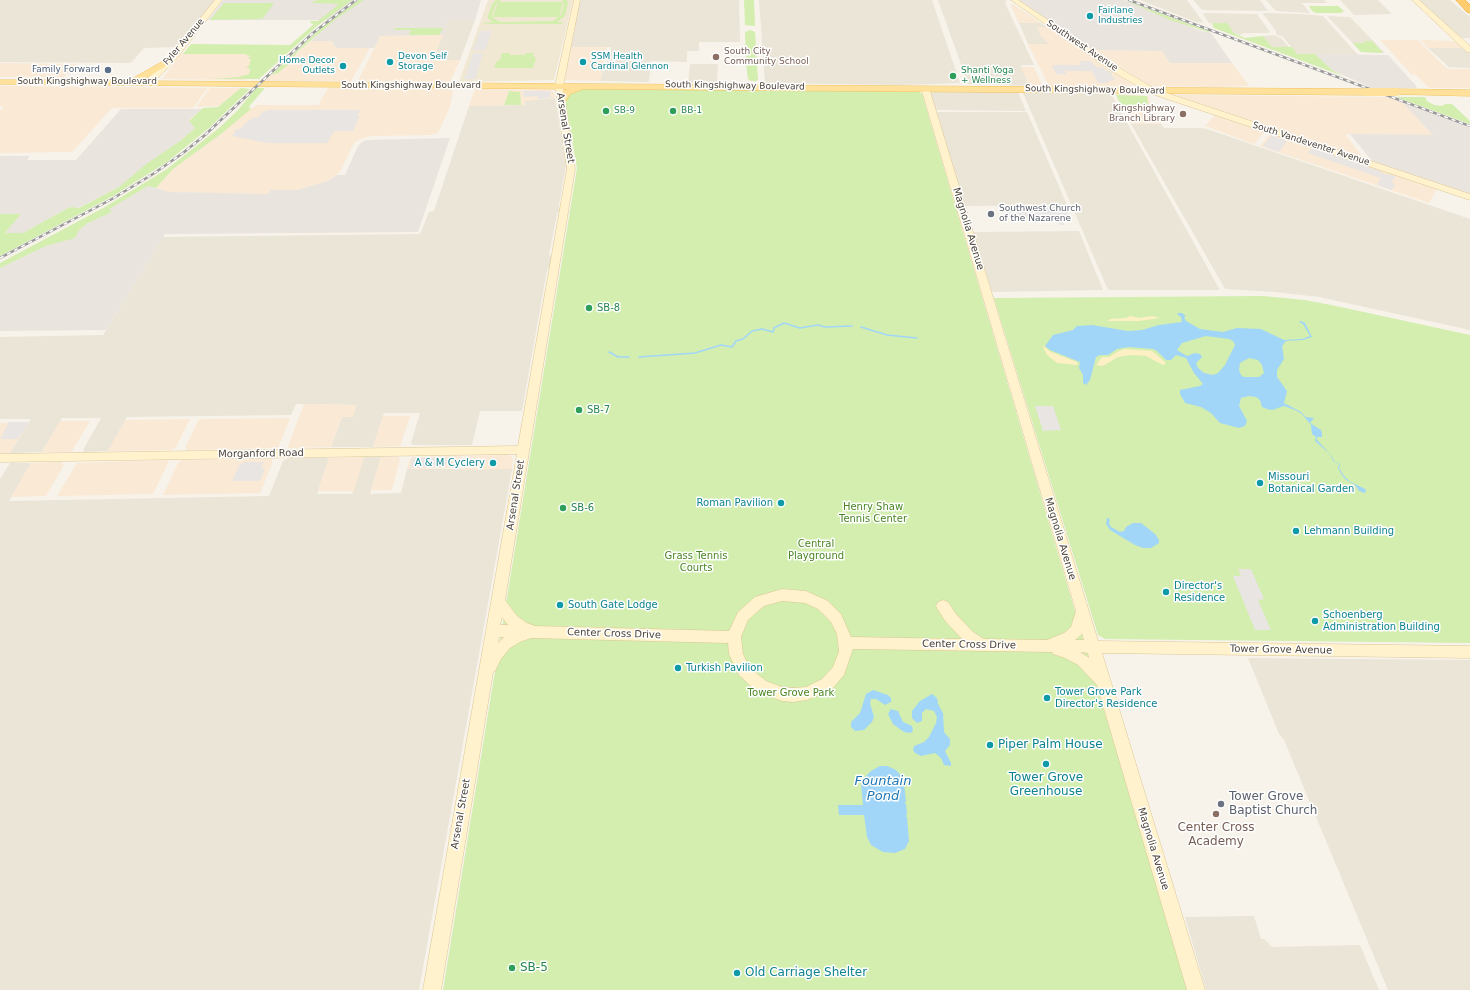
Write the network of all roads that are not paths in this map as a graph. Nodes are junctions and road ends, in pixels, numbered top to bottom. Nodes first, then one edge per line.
1 (219, 0) edge
2 (576, 0) edge
3 (1014, 0) edge
4 (1415, 0) edge
5 (1460, 0) edge
6 (1464, 0) edge
7 (1470, 5) edge
8 (1470, 10) edge
9 (1470, 50) edge
10 (170, 60) junction
11 (0, 82) edge
12 (131, 83) junction
13 (148, 83) junction
14 (559, 85) junction
15 (587, 85) junction
16 (925, 88) junction
17 (1152, 91) junction
18 (1470, 93) edge
19 (561, 102) junction
20 (1470, 197) edge
21 (523, 450) junction
22 (0, 458) edge
23 (498, 602) junction
24 (943, 606) dead end
25 (1082, 612) junction
26 (493, 631) junction
27 (535, 632) junction
28 (734, 637) junction
29 (846, 643) junction
30 (983, 646) junction
31 (1043, 646) junction
32 (1093, 647) junction
33 (1470, 652) edge
34 (484, 679) junction
35 (1104, 684) junction
36 (432, 990) edge
37 (1196, 990) edge

1 - 10 street, Fyler Avenue
2 - 14 street, Arsenal Street
3 - 17 street, Southwest Avenue
4 - 9 street
5 - 8 highway
6 - 7 highway
10 - 12 main road
10 - 13 street, Fyler Avenue
11 - 12 main road, South Kingshighway Boulevard
12 - 13 main road, South Kingshighway Boulevard
13 - 14 main road, South Kingshighway Boulevard
14 - 15 main road, South Kingshighway Boulevard
14 - 19 street, Arsenal Street
15 - 16 main road, South Kingshighway Boulevard
15 - 19 main road
16 - 17 main road, South Kingshighway Boulevard
16 - 25 street, Magnolia Avenue
17 - 18 main road, South Kingshighway Boulevard, bridge
17 - 20 street, South Vandeventer Avenue
19 - 21 street, Arsenal Street
21 - 22 street, Morganford Road
21 - 23 street, Arsenal Street
23 - 26 street, Arsenal Street
23 - 27 street
24 - 30 street
25 - 31 street
25 - 32 street, Magnolia Avenue
26 - 27 street, Center Cross Drive
26 - 34 street, Arsenal Street
27 - 28 street, Center Cross Drive
27 - 34 street
28 - 29 street
28 - 29 street
29 - 30 street, Center Cross Drive
30 - 31 street, Center Cross Drive
31 - 32 street, Center Cross Drive
31 - 35 street
32 - 33 street, Tower Grove Avenue
32 - 35 street, Magnolia Avenue
34 - 36 street, Arsenal Street
35 - 37 street, Magnolia Avenue

